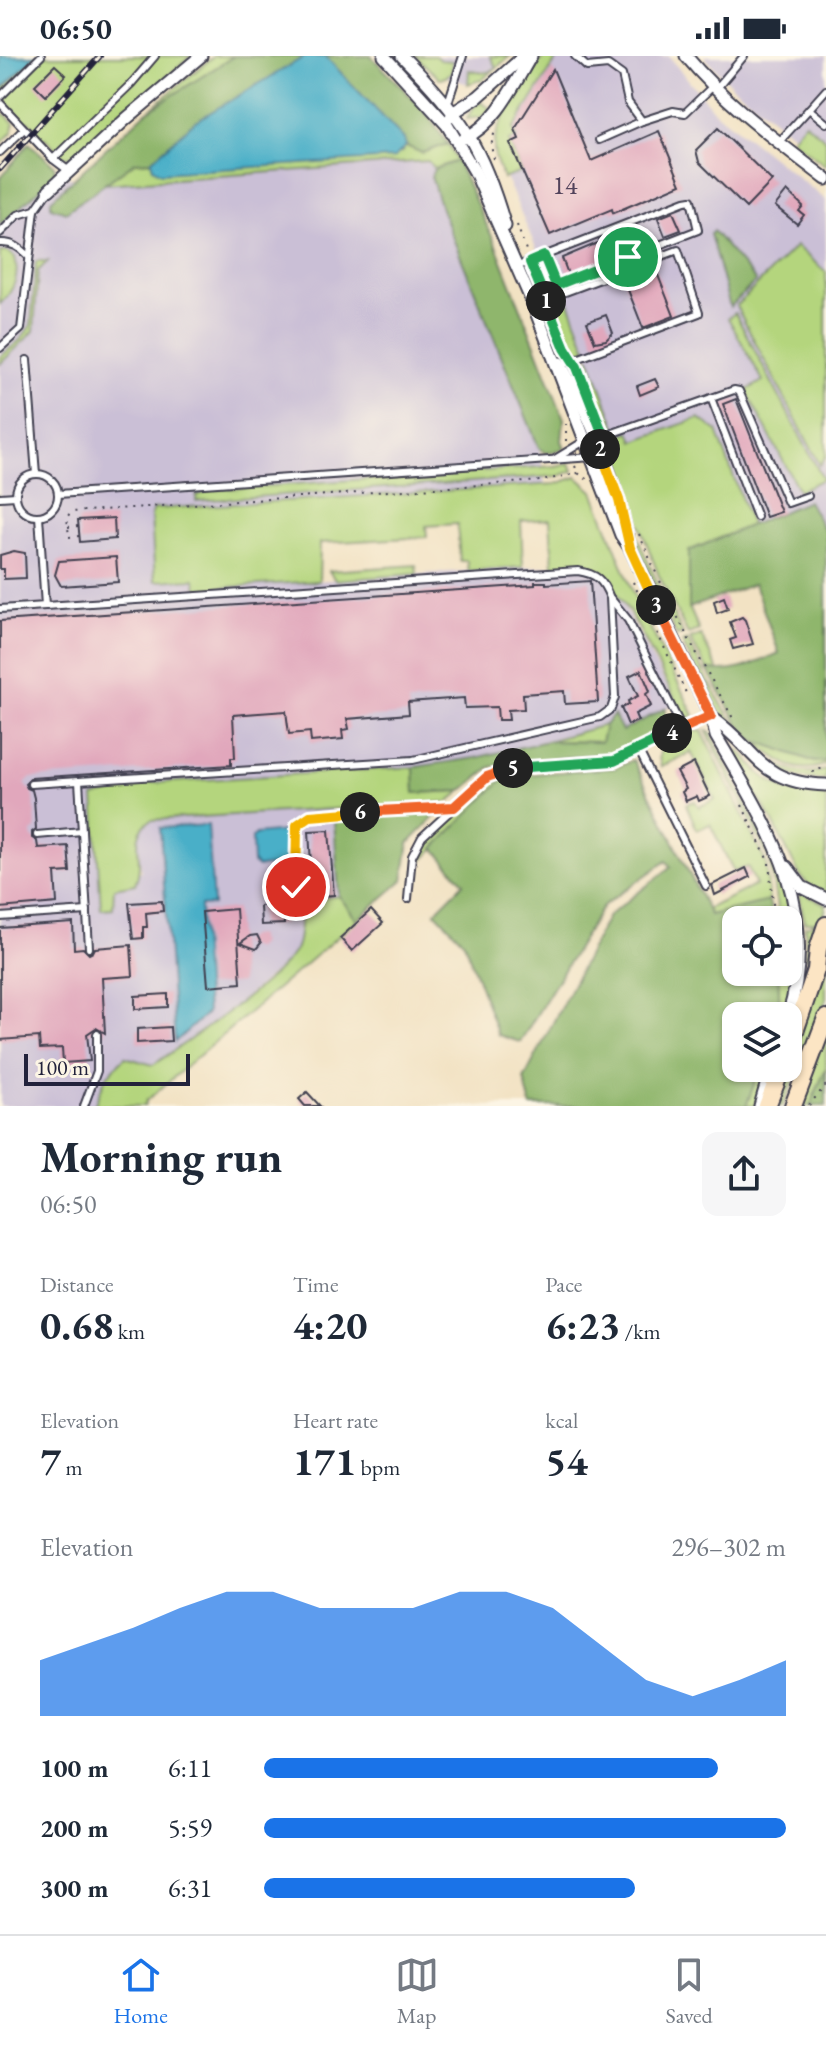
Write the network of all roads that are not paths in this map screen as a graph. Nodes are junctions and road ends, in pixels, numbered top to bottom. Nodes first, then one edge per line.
1 (41, 56) edge
2 (155, 56) edge
3 (201, 56) edge
4 (384, 56) edge
5 (402, 56) edge
6 (463, 56) edge
7 (524, 56) edge
8 (531, 56) edge
9 (575, 56) edge
10 (686, 56) edge
11 (744, 56) edge
12 (714, 88) junction
13 (826, 90) edge
14 (0, 97) edge
15 (0, 103) edge
16 (451, 108) junction
17 (809, 109) junction
18 (443, 120) junction
19 (642, 121) junction
20 (826, 123) edge
21 (23, 130) junction
22 (471, 136) junction
23 (599, 140) dead end
24 (457, 141) junction
25 (779, 142) junction
26 (0, 152) edge
27 (53, 159) junction
28 (69, 171) junction
29 (826, 179) edge
30 (49, 190) joint
31 (35, 210) junction
32 (0, 233) edge
33 (0, 243) edge
34 (544, 256) junction
35 (29, 257) junction
36 (521, 262) junction
37 (533, 304) junction
38 (0, 348) edge
39 (27, 360) dead end
40 (563, 364) junction
41 (711, 398) junction
42 (592, 439) junction
43 (596, 456) junction
44 (552, 461) junction
45 (36, 474) junction
46 (58, 494) junction
47 (16, 496) junction
48 (808, 496) dead end
49 (0, 497) edge
50 (39, 516) junction
51 (757, 517) dead end
52 (610, 598) junction
53 (45, 606) junction
54 (0, 609) edge
55 (711, 716) junction
56 (682, 728) junction
57 (639, 751) junction
58 (79, 781) junction
59 (31, 784) dead end
60 (826, 785) edge
61 (454, 807) junction
62 (82, 831) junction
63 (37, 835) dead end
64 (782, 860) junction
65 (706, 886) dead end
66 (296, 887) dead end
67 (408, 899) dead end
68 (826, 899) edge
69 (87, 911) junction
70 (0, 917) edge
71 (826, 925) edge
72 (89, 948) dead end
73 (792, 1002) edge
74 (802, 1011) edge
75 (826, 1018) edge
76 (97, 1034) dead end
77 (767, 1082) edge
78 (776, 1082) edge
79 (84, 1106) edge
80 (760, 1106) edge
81 (767, 1106) edge
82 (793, 1106) edge

1 - 14 lane
2 - 27 lane
3 - 28 street
4 - 18 street
5 - 16 street
6 - 16 lane
7 - 16 street
8 - 22 street
9 - 19 lane
10 - 12 street
11 - 12 lane
12 - 19 lane
12 - 25 street
13 - 17 lane
15 - 21 lane
16 - 18 street
16 - 22 street
17 - 20 lane
17 - 25 lane
18 - 24 street
19 - 23 lane
21 - 26 lane
21 - 27 lane
22 - 24 street
22 - 36 street
24 - 36 street
25 - 29 street
27 - 28 lane
28 - 30 street
30 - 31 lane
31 - 32 lane
31 - 35 lane
33 - 35 lane
34 - 34 lane
34 - 36 lane
35 - 38 lane
36 - 37 street
37 - 40 street
37 - 40 lane
39 - 45 lane
40 - 42 street
41 - 42 lane
41 - 48 lane
41 - 51 lane
42 - 43 street
42 - 44 lane
43 - 44 lane
43 - 55 street
44 - 46 lane
45 - 46 lane
45 - 47 lane
46 - 50 lane
47 - 49 lane
47 - 50 lane
50 - 53 lane
52 - 53 lane
52 - 56 lane
52 - 58 lane
53 - 54 lane
55 - 56 lane
55 - 60 street
55 - 64 street
56 - 57 lane
57 - 61 lane
57 - 65 lane
58 - 59 lane
58 - 62 lane
61 - 66 lane
61 - 67 lane
62 - 63 lane
62 - 69 lane
64 - 68 street
64 - 73 street
69 - 70 lane
69 - 72 lane
71 - 74 main road
75 - 82 main road
76 - 79 lane
77 - 80 street
78 - 81 main road

